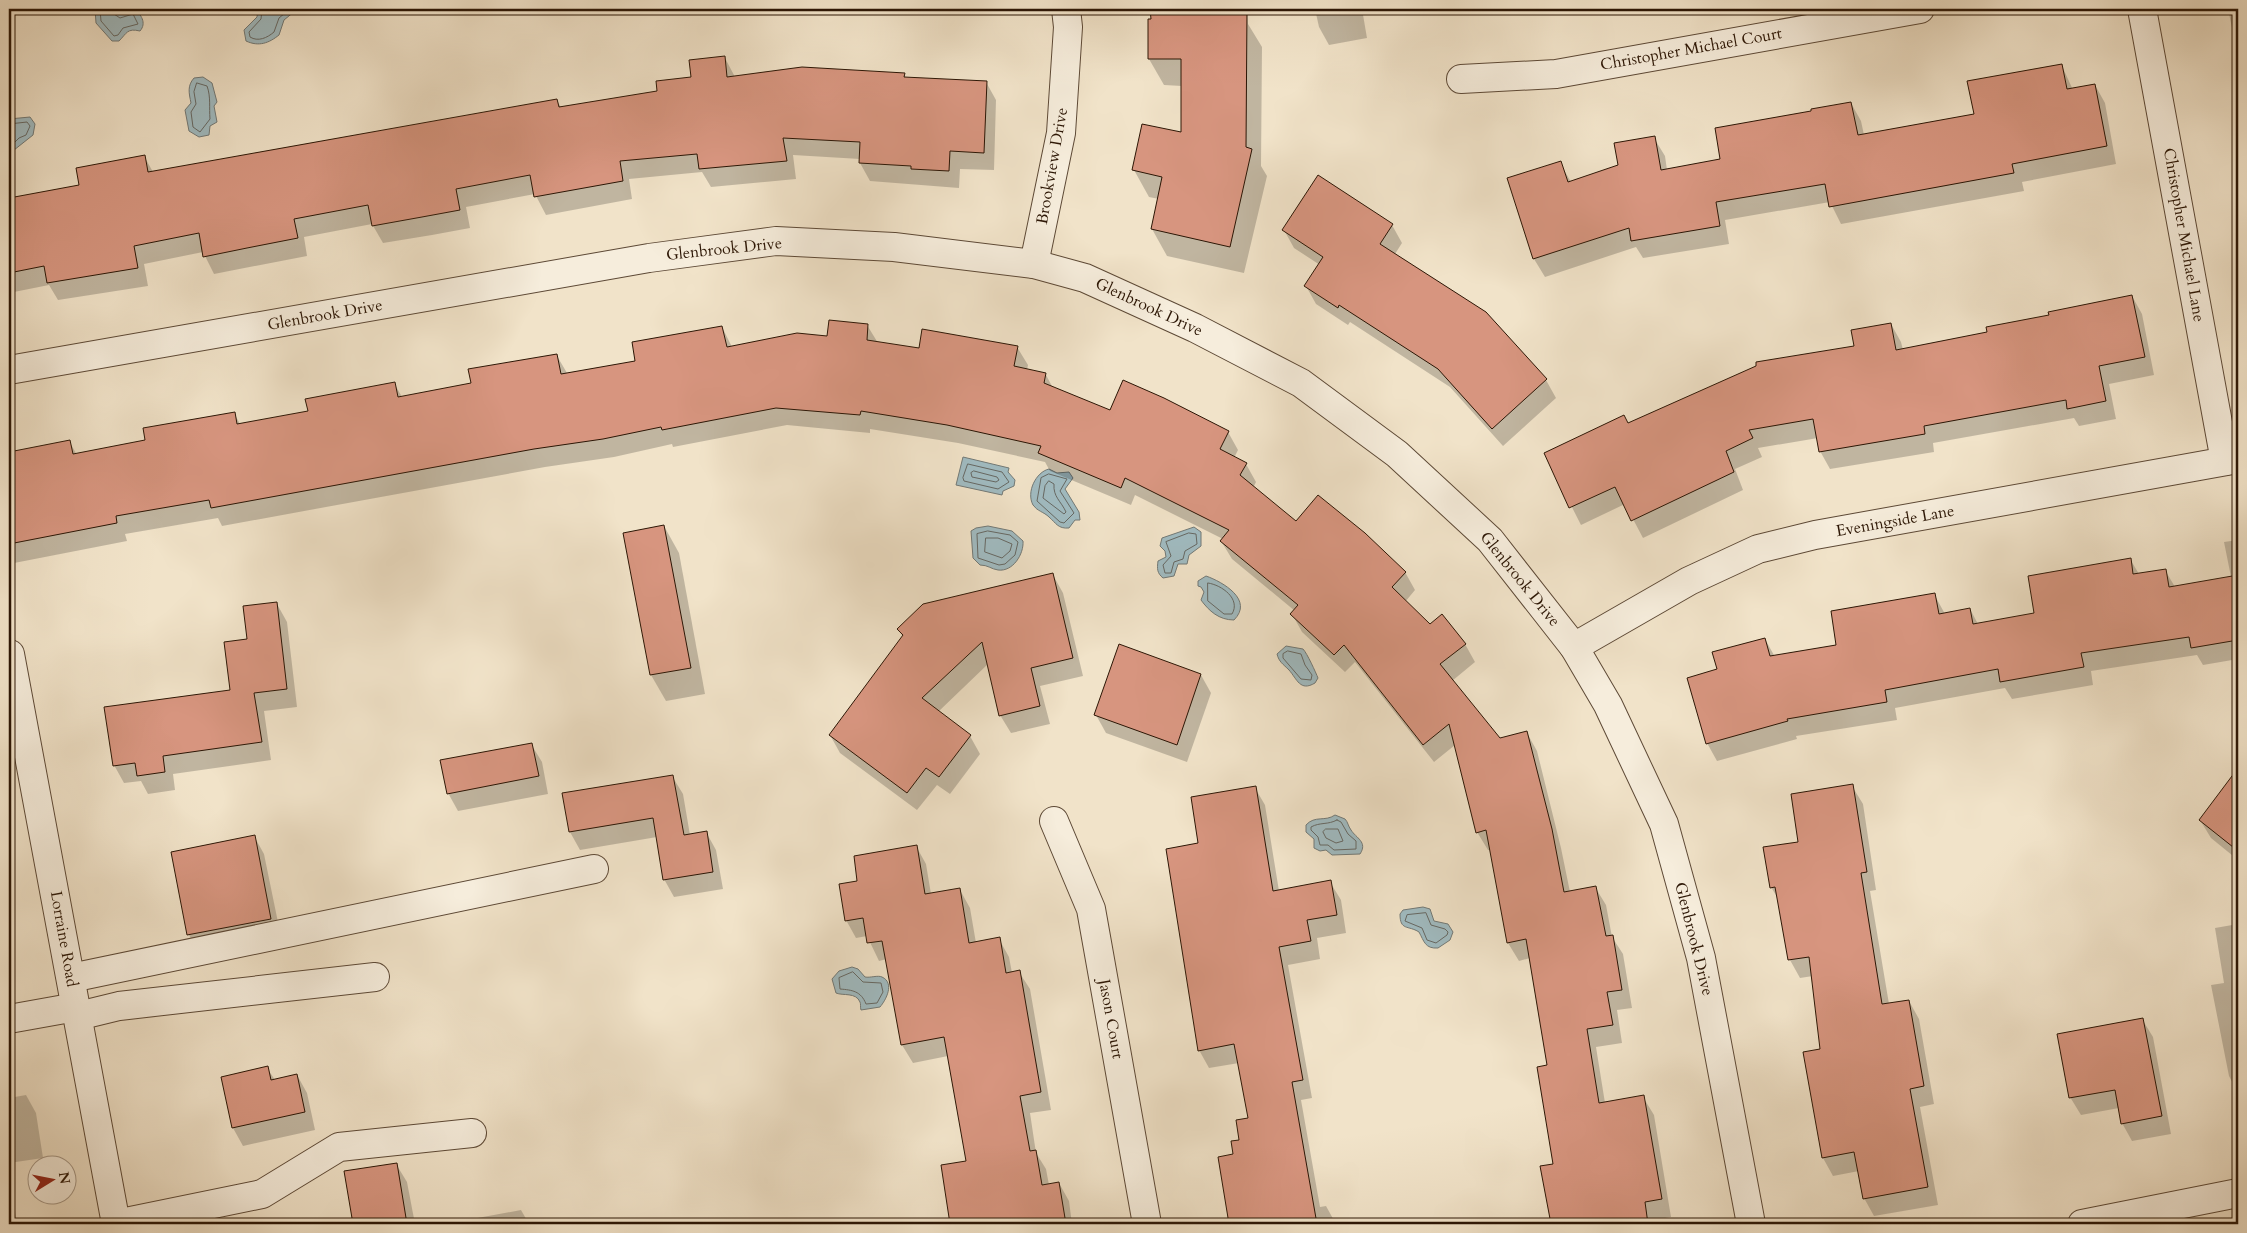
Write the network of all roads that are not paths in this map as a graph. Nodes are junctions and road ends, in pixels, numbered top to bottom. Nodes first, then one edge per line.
1 (1066, 9) edge
2 (1920, 9) edge
3 (2142, 9) edge
4 (1461, 79) dead end
5 (1034, 264) junction
6 (9, 370) edge
7 (2232, 460) edge
8 (1574, 647) junction
9 (10, 654) dead end
10 (1054, 821) dead end
11 (594, 869) dead end
12 (375, 977) dead end
13 (71, 978) junction
14 (77, 1011) junction
15 (9, 1019) edge
16 (472, 1133) dead end
17 (2238, 1193) edge
18 (116, 1224) edge
19 (1147, 1224) edge
20 (1751, 1224) edge
21 (2082, 1224) edge

1 - 5 street, Brookview Drive
2 - 4 street, Christopher Michael Court
3 - 7 street, Christopher Michael Lane
5 - 6 street, Glenbrook Drive
5 - 8 street, Glenbrook Drive
7 - 8 street, Eveningside Lane
8 - 20 street, Glenbrook Drive
9 - 13 street, Lorraine Road
10 - 19 street, Jason Court
11 - 13 street
12 - 14 street
13 - 14 street, Lorraine Road
14 - 15 street
14 - 18 street, Lorraine Road
16 - 18 street
17 - 21 street

